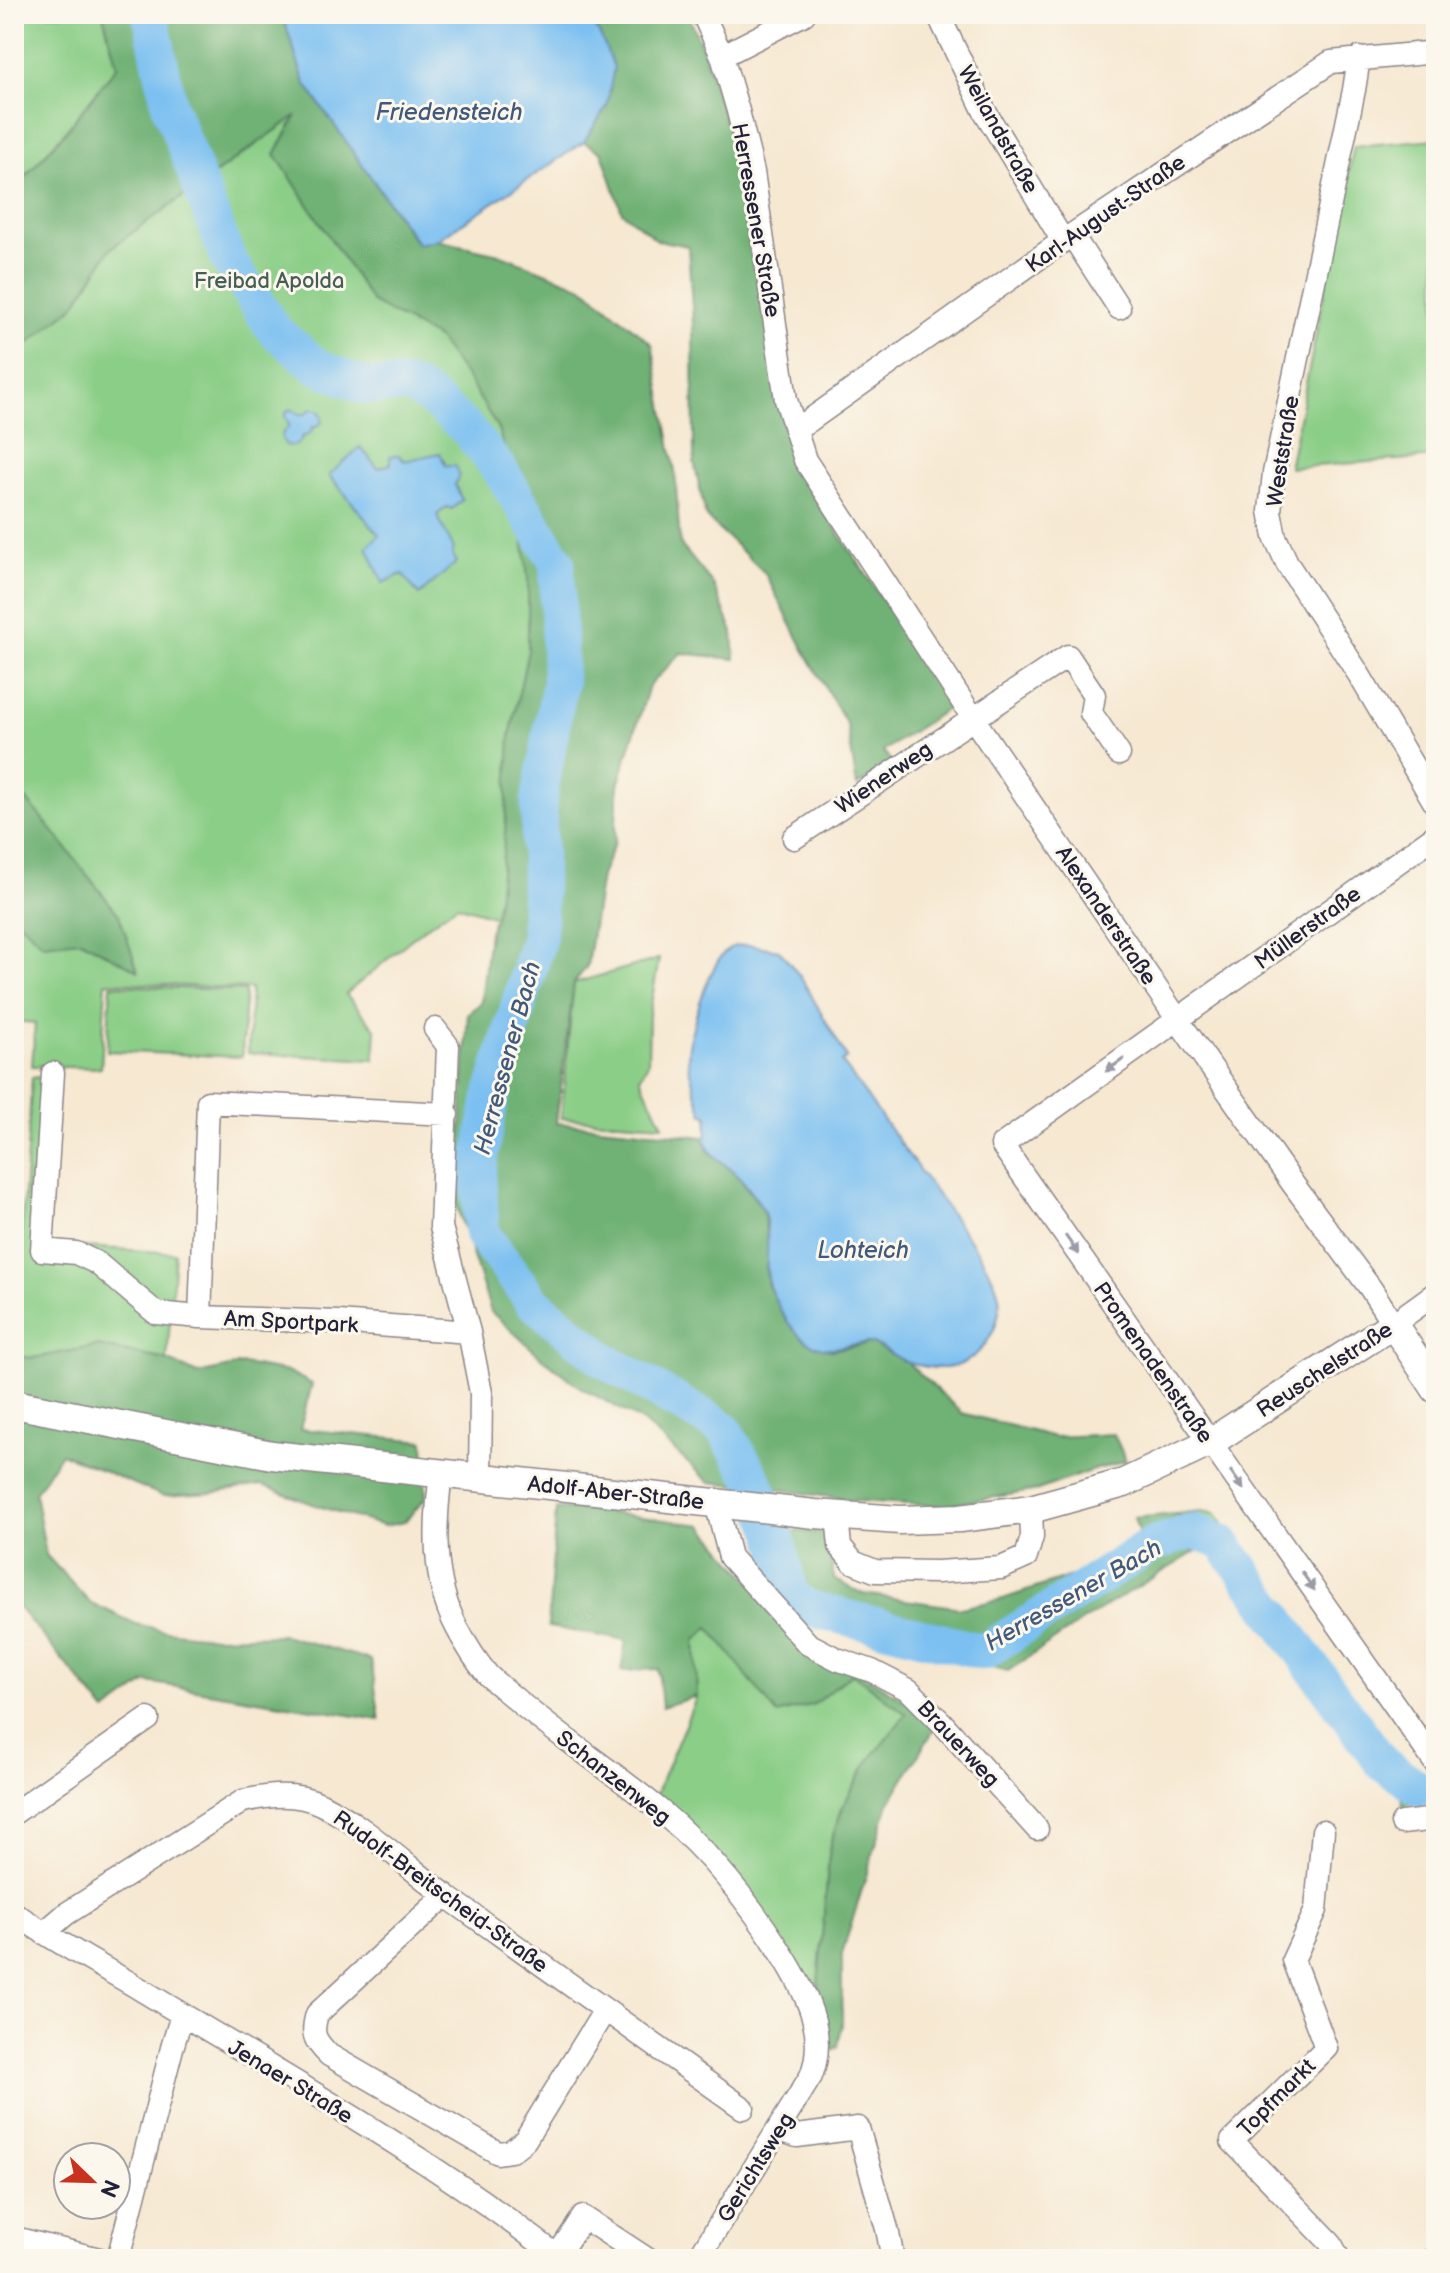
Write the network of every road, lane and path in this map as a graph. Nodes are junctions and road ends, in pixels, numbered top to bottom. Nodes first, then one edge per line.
1 (703, 14) edge
2 (804, 14) edge
3 (938, 14) edge
4 (1436, 52) edge
5 (722, 56) junction
6 (1359, 58) junction
7 (1068, 238) junction
8 (1119, 308) dead end
9 (796, 430) junction
10 (973, 718) junction
11 (1119, 754) dead end
12 (1436, 805) edge
13 (1436, 835) edge
14 (794, 838) dead end
15 (1178, 1020) junction
16 (435, 1029) dead end
17 (53, 1073) dead end
18 (447, 1114) junction
19 (1436, 1293) edge
20 (200, 1317) junction
21 (1393, 1324) junction
22 (469, 1332) junction
23 (1436, 1389) edge
24 (14, 1404) edge
25 (1211, 1442) junction
26 (441, 1474) junction
27 (480, 1479) junction
28 (716, 1503) junction
29 (1031, 1509) junction
30 (837, 1516) junction
31 (148, 1719) dead end
32 (1434, 1757) edge
33 (14, 1813) edge
34 (1436, 1819) edge
35 (1402, 1823) dead end
36 (1037, 1829) dead end
37 (1323, 1831) dead end
38 (446, 1895) junction
39 (14, 1913) edge
40 (44, 1933) junction
41 (605, 2010) junction
42 (182, 2015) junction
43 (811, 2076) joint
44 (743, 2108) dead end
45 (779, 2130) junction
46 (14, 2238) edge
47 (1334, 2250) edge
48 (559, 2257) edge
49 (99, 2259) edge
50 (118, 2259) edge
51 (647, 2259) edge
52 (698, 2259) edge
53 (893, 2259) edge

1 - 5 street, Herressener Straße
2 - 5 street
3 - 7 street, Weilandstraße
4 - 6 street, Karl-August-Straße
5 - 9 street, Herressener Straße
6 - 7 street, Karl-August-Straße
6 - 12 street, Weststraße
7 - 8 street, Weilandstraße
7 - 9 street, Karl-August-Straße
9 - 10 street, Alexanderstraße
10 - 11 street, Wienerweg
10 - 14 street, Wienerweg
10 - 15 street, Alexanderstraße
13 - 15 street, Müllerstraße
15 - 21 street, Alexanderstraße
15 -> 25 street, Promenadenstraße
16 - 18 street
17 - 20 street
18 - 20 street, Am Sportpark
18 - 22 street
19 - 21 street, Reuschelstraße
20 - 22 street, Am Sportpark
21 - 23 main road, Alexanderstraße
21 - 25 main road, Reuschelstraße
22 - 27 street
24 - 26 main road, Adolf-Aber-Straße
25 - 29 main road, Adolf-Aber-Straße
25 -> 32 street, Promenadenstraße
26 - 27 main road, Adolf-Aber-Straße
26 - 43 street, Schanzenweg
27 - 28 main road, Adolf-Aber-Straße
28 - 30 main road, Adolf-Aber-Straße
28 - 36 street, Brauerweg
29 - 30 main road, Adolf-Aber-Straße
29 - 30 street
31 - 33 street
34 - 35 street
37 - 47 street, Topfmarkt
38 - 40 street, Rudolf-Breitscheid-Straße
38 - 41 street, Rudolf-Breitscheid-Straße
38 - 41 street
39 - 40 street, Jenaer Straße
40 - 42 street, Jenaer Straße
41 - 44 street, Rudolf-Breitscheid-Straße
42 - 48 street, Jenaer Straße
42 - 50 street
43 - 45 street, Gerichtsweg
45 - 52 street, Gerichtsweg
45 - 53 street
46 - 49 street
48 - 51 street

